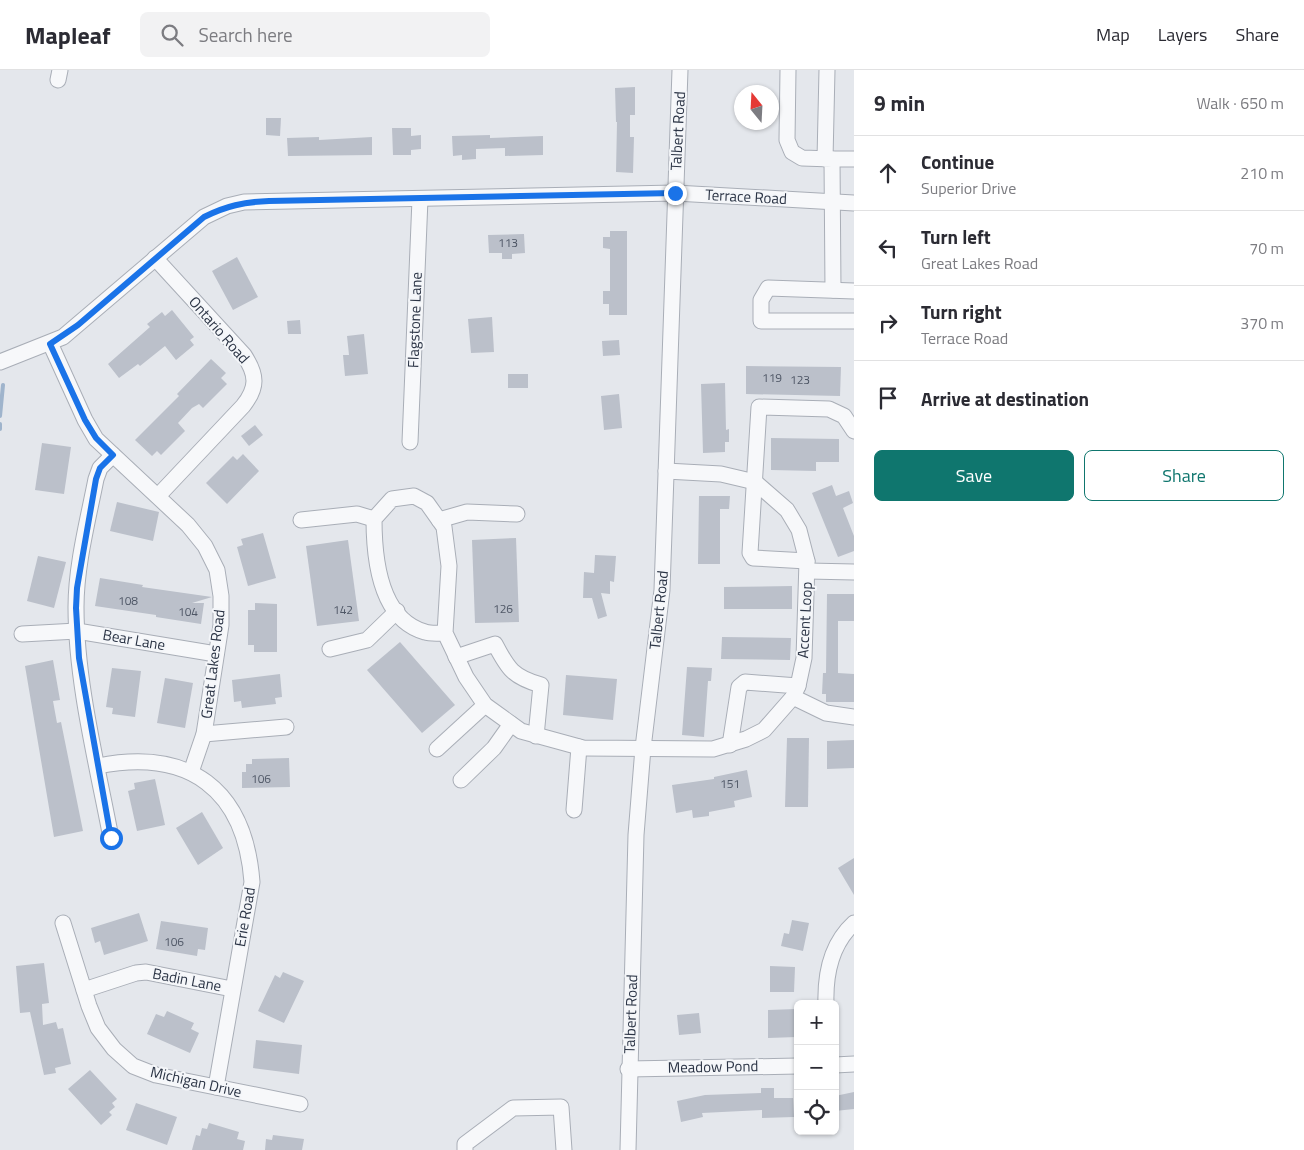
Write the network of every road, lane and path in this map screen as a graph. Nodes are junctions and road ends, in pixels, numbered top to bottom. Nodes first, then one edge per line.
1 (680, 70) edge
2 (788, 70) edge
3 (827, 70) edge
4 (854, 158) edge
5 (829, 159) junction
6 (675, 193) junction
7 (420, 199) junction
8 (831, 201) junction
9 (854, 202) edge
10 (155, 258) junction
11 (833, 290) junction
12 (854, 291) edge
13 (854, 321) edge
14 (50, 344) junction
15 (0, 362) edge
16 (854, 431) edge
17 (410, 442) dead end
18 (113, 455) junction
19 (666, 471) junction
20 (755, 482) junction
21 (158, 496) junction
22 (517, 514) dead end
23 (374, 519) junction
24 (301, 520) dead end
25 (439, 520) junction
26 (808, 566) junction
27 (854, 572) edge
28 (397, 611) junction
29 (77, 630) junction
30 (445, 633) junction
31 (22, 634) dead end
32 (330, 649) dead end
33 (216, 654) junction
34 (456, 657) junction
35 (796, 692) junction
36 (485, 705) junction
37 (854, 717) edge
38 (511, 724) junction
39 (286, 727) dead end
40 (204, 734) junction
41 (536, 736) junction
42 (730, 745) junction
43 (579, 747) junction
44 (643, 748) junction
45 (437, 749) dead end
46 (98, 766) junction
47 (191, 772) junction
48 (461, 780) dead end
49 (574, 810) dead end
50 (111, 838) dead end
51 (63, 923) dead end
52 (854, 923) edge
53 (232, 989) junction
54 (84, 990) junction
55 (826, 1000) edge
56 (854, 1064) edge
57 (839, 1065) edge
58 (794, 1066) edge
59 (628, 1069) junction
60 (216, 1087) junction
61 (300, 1104) dead end
62 (465, 1150) edge
63 (564, 1150) edge
64 (628, 1150) edge

1 - 6 street, Talbert Road
2 - 5 street
3 - 5 street
4 - 5 street
5 - 8 street
6 - 7 street, Terrace Road
6 - 8 street, Terrace Road
6 - 19 street, Talbert Road
7 - 10 street, Terrace Road
7 - 17 street, Flagstone Lane
8 - 9 street, Terrace Road
8 - 11 street
10 - 14 street, Terrace Road
10 - 21 street, Ontario Road
11 - 12 street
11 - 13 street
14 - 15 street, Terrace Road
14 - 18 street, Great Lakes Road
16 - 20 street
18 - 21 street, Great Lakes Road
18 - 29 street
19 - 20 street, Accent Loop
19 - 44 street, Talbert Road
20 - 26 street, Accent Loop
20 - 26 street
21 - 33 street, Great Lakes Road
22 - 25 street
23 - 24 street
23 - 25 street
23 - 28 street
25 - 30 street
26 - 27 street
26 - 35 street, Accent Loop
28 - 30 street
28 - 32 street
29 - 31 street, Bear Lane
29 - 33 street, Bear Lane
29 - 46 street
30 - 34 street
33 - 40 street, Great Lakes Road
34 - 36 street
34 - 41 street
35 - 37 street
35 - 42 street
35 - 42 street
36 - 38 street
36 - 45 street
38 - 41 street
38 - 48 street
39 - 40 street
40 - 47 street, Great Lakes Road
41 - 43 street
42 - 44 street
43 - 44 street
43 - 49 street
44 - 59 street, Talbert Road
46 - 47 street, Erie Road
46 - 50 street
47 - 53 street, Erie Road
51 - 54 street, Michigan Drive
52 - 55 street
53 - 54 street, Badin Lane
53 - 60 street, Erie Road
54 - 60 street, Michigan Drive
56 - 57 street
58 - 59 street, Meadow Pond
59 - 64 street, Talbert Road
60 - 61 street, Michigan Drive
62 - 63 street

